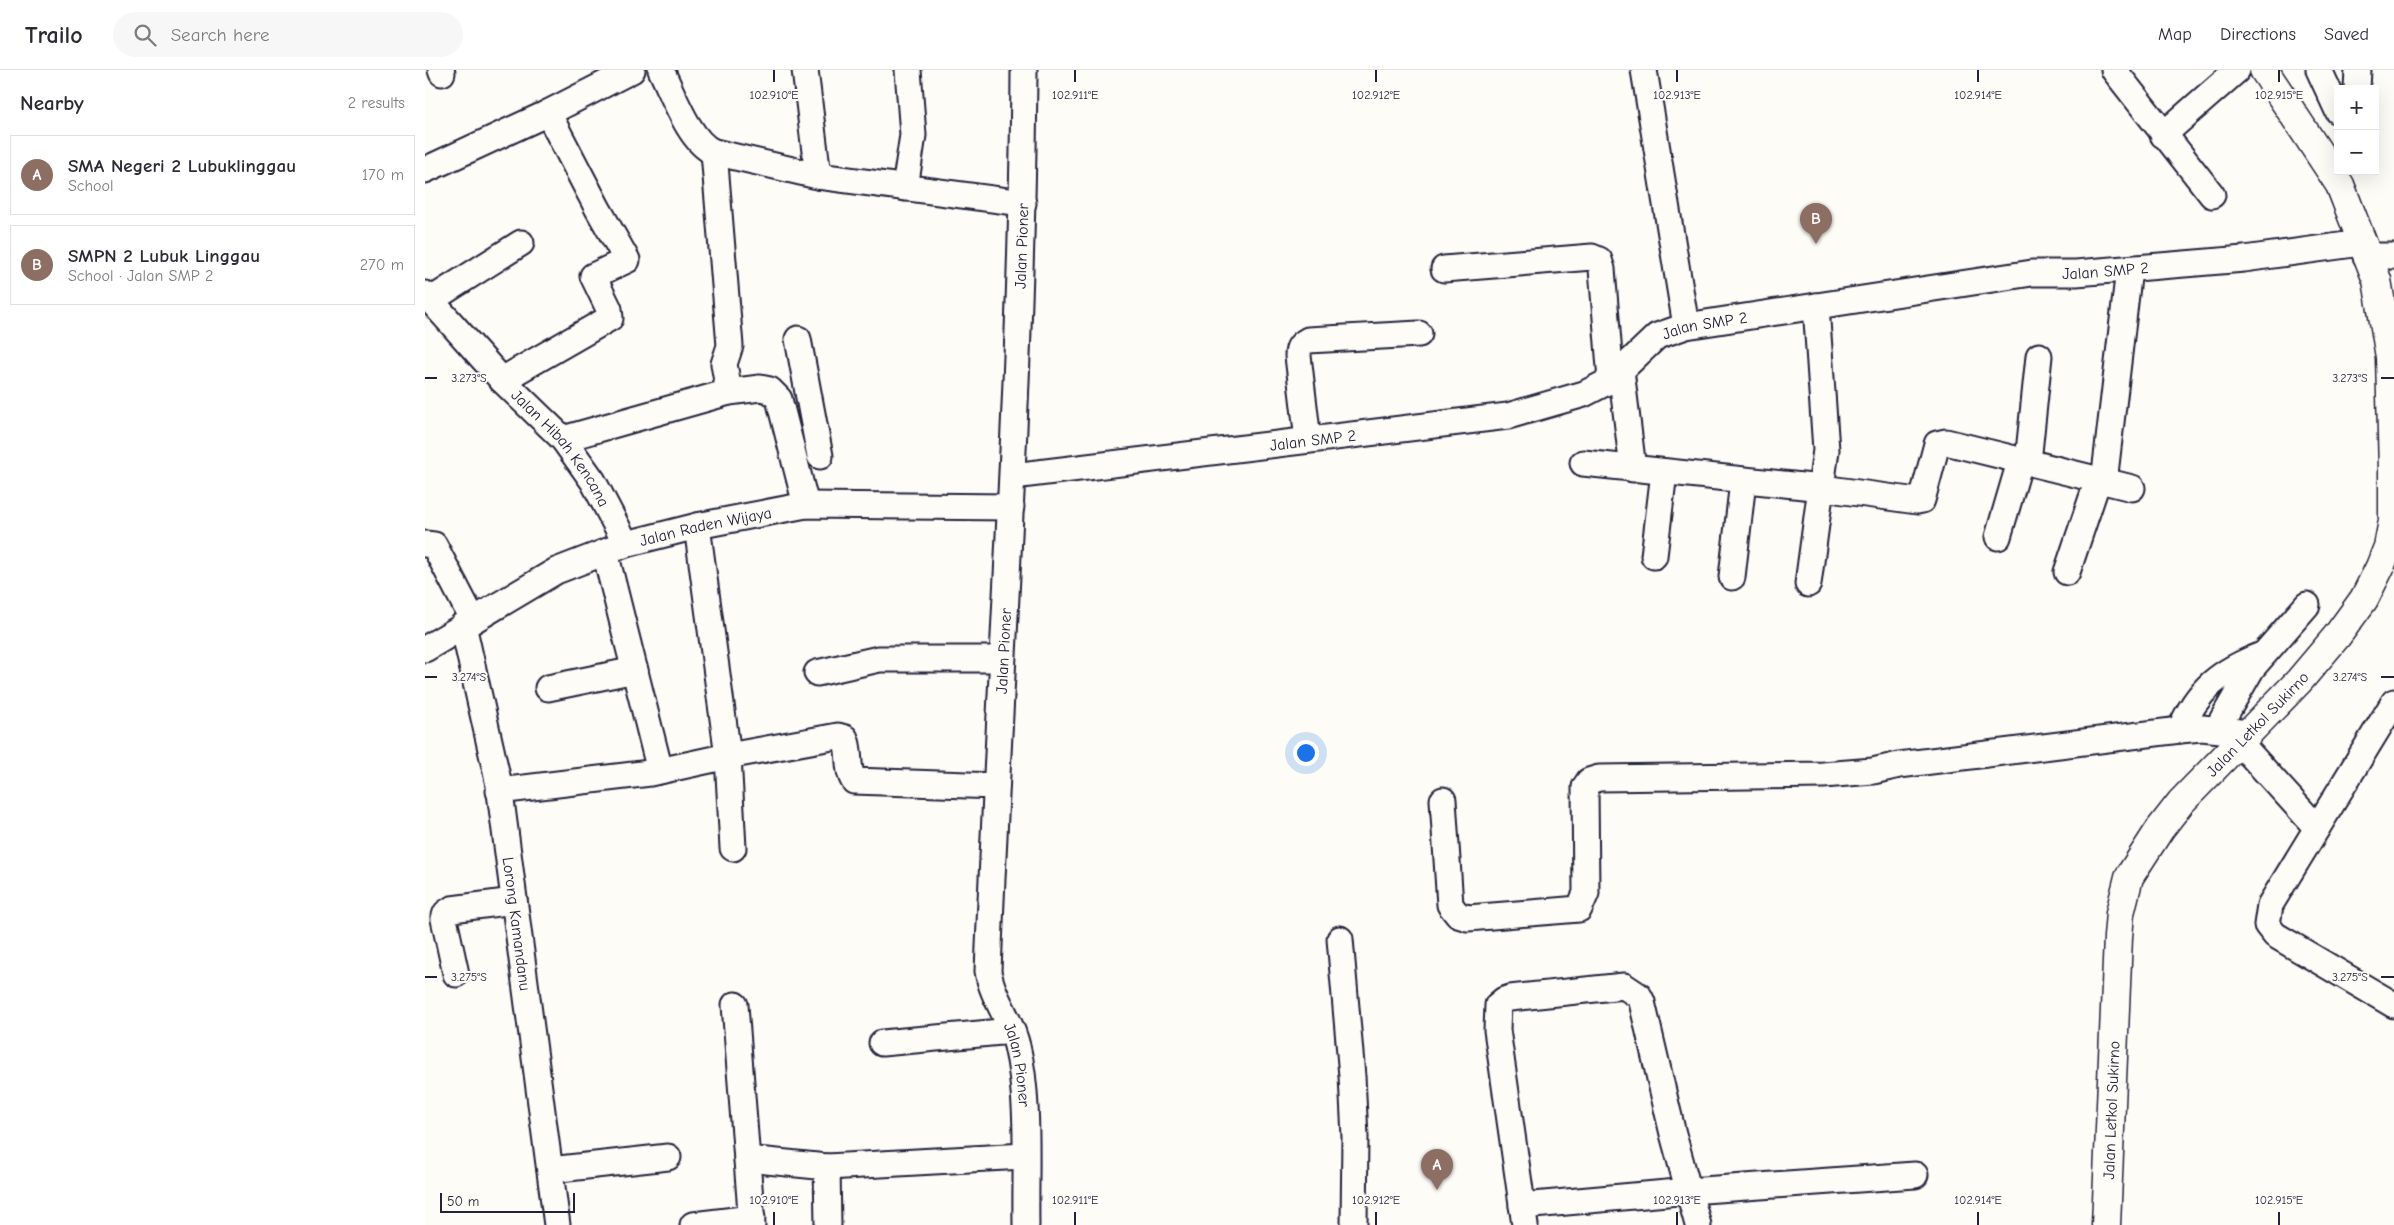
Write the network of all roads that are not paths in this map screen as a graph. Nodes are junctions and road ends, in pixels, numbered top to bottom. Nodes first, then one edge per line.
1 (632, 70) edge
2 (661, 70) edge
3 (805, 70) edge
4 (908, 70) edge
5 (1024, 70) edge
6 (1644, 70) edge
7 (2264, 70) edge
8 (2319, 70) edge
9 (2358, 70) edge
10 (2116, 71) edge
11 (2232, 72) edge
12 (2357, 85) edge
13 (2334, 102) edge
14 (549, 113) junction
15 (2163, 134) junction
16 (714, 152) junction
17 (425, 170) edge
18 (817, 176) junction
19 (905, 188) junction
20 (2212, 195) dead end
21 (1023, 203) junction
22 (521, 243) dead end
23 (2364, 250) junction
24 (2394, 256) edge
25 (1444, 269) dead end
26 (2129, 269) junction
27 (428, 297) edge
28 (1816, 306) junction
29 (1686, 326) junction
30 (1419, 334) dead end
31 (798, 339) dead end
32 (2039, 356) dead end
33 (1616, 375) junction
34 (503, 380) junction
35 (807, 391) junction
36 (729, 392) junction
37 (779, 399) junction
38 (563, 439) junction
39 (1307, 440) junction
40 (820, 456) dead end
41 (2024, 462) junction
42 (1583, 463) dead end
43 (1633, 469) junction
44 (1664, 472) junction
45 (1013, 476) junction
46 (1743, 481) junction
47 (2101, 481) junction
48 (1823, 488) junction
49 (2132, 488) dead end
50 (805, 505) junction
51 (1011, 507) junction
52 (697, 526) junction
53 (1998, 537) dead end
54 (425, 544) edge
55 (616, 548) junction
56 (1654, 556) dead end
57 (2067, 572) dead end
58 (1732, 576) dead end
59 (1808, 584) dead end
60 (2307, 605) dead end
61 (468, 622) junction
62 (425, 649) edge
63 (2264, 655) junction
64 (1002, 658) junction
65 (635, 670) junction
66 (817, 673) dead end
67 (548, 688) dead end
68 (2394, 702) edge
69 (2180, 730) junction
70 (2235, 735) junction
71 (729, 756) junction
72 (660, 771) junction
73 (996, 786) junction
74 (499, 791) junction
75 (1443, 800) dead end
76 (2317, 828) junction
77 (733, 848) dead end
78 (515, 901) junction
79 (1340, 939) dead end
80 (456, 974) dead end
81 (735, 1005) dead end
82 (2394, 1005) edge
83 (1012, 1031) junction
84 (882, 1043) dead end
85 (668, 1156) dead end
86 (1025, 1156) junction
87 (747, 1159) junction
88 (827, 1167) junction
89 (550, 1170) junction
90 (1915, 1175) dead end
91 (1689, 1191) junction
92 (1524, 1216) edge
93 (752, 1221) edge
94 (557, 1225) edge
95 (693, 1225) edge
96 (828, 1225) edge
97 (1026, 1225) edge
98 (1354, 1225) edge
99 (1697, 1225) edge
100 (2106, 1225) edge

1 - 14 street
2 - 16 street
3 - 18 street
4 - 19 street
5 - 21 street, Jalan Pioner
6 - 29 street
7 - 23 main road, Jalan Letkol Sukirno
8 - 13 street
9 - 12 street
10 - 15 street
11 - 15 street
14 - 17 street
14 - 34 street
15 - 20 street
16 - 18 street
16 - 36 street
18 - 19 street
19 - 21 street
21 - 45 street, Jalan Pioner
22 - 27 street
23 - 24 street, Jalan SMP 2
23 - 26 street, Jalan SMP 2
23 - 70 main road, Jalan Letkol Sukirno
25 - 33 street
26 - 28 street, Jalan SMP 2
26 - 47 street
27 - 34 street, Jalan Hibah Kencana
28 - 29 street, Jalan SMP 2
28 - 48 street
29 - 33 street, Jalan SMP 2
30 - 39 street
31 - 35 street
32 - 41 street
33 - 39 street, Jalan SMP 2
33 - 43 street
34 - 38 street, Jalan Hibah Kencana
35 - 37 street
35 - 40 street
36 - 37 street
36 - 38 street
37 - 50 street
38 - 55 street, Jalan Hibah Kencana
39 - 45 street, Jalan SMP 2
41 - 47 street
41 - 48 street
41 - 53 street
42 - 43 street
43 - 44 street
44 - 46 street
44 - 56 street
45 - 51 street, Jalan Pioner
46 - 48 street
46 - 58 street
47 - 49 street
47 - 57 street
48 - 59 street
50 - 51 street, Jalan Raden Wijaya
50 - 52 street, Jalan Raden Wijaya
51 - 64 street, Jalan Pioner
52 - 55 street, Jalan Raden Wijaya
52 - 71 street
54 - 61 street, Lorong Kamandanu
55 - 61 street, Jalan Raden Wijaya
55 - 65 street, Jalan Hibah Kencana
60 - 63 street
61 - 62 street, Jalan Raden Wijaya
61 - 74 street, Lorong Kamandanu
63 - 69 street
63 - 70 street
64 - 66 street
64 - 73 street, Jalan Pioner
65 - 67 street
65 - 72 street, Jalan Hibah Kencana
68 - 76 street
69 - 70 street
69 - 75 street
70 - 76 street
70 - 100 main road, Jalan Letkol Sukirno
71 - 72 street
71 - 73 street
71 - 77 street
72 - 74 street
73 - 83 street, Jalan Pioner
74 - 78 street, Lorong Kamandanu
76 - 82 street
78 - 80 street
78 - 89 street, Lorong Kamandanu
79 - 98 street
81 - 87 street
83 - 84 street
83 - 86 street, Jalan Pioner
85 - 89 street
86 - 88 street
86 - 97 street, Jalan Pioner
87 - 88 street
87 - 93 street
88 - 96 street
89 - 94 street, Lorong Kamandanu
90 - 91 street
91 - 92 street
91 - 92 street
91 - 99 street
93 - 95 street

